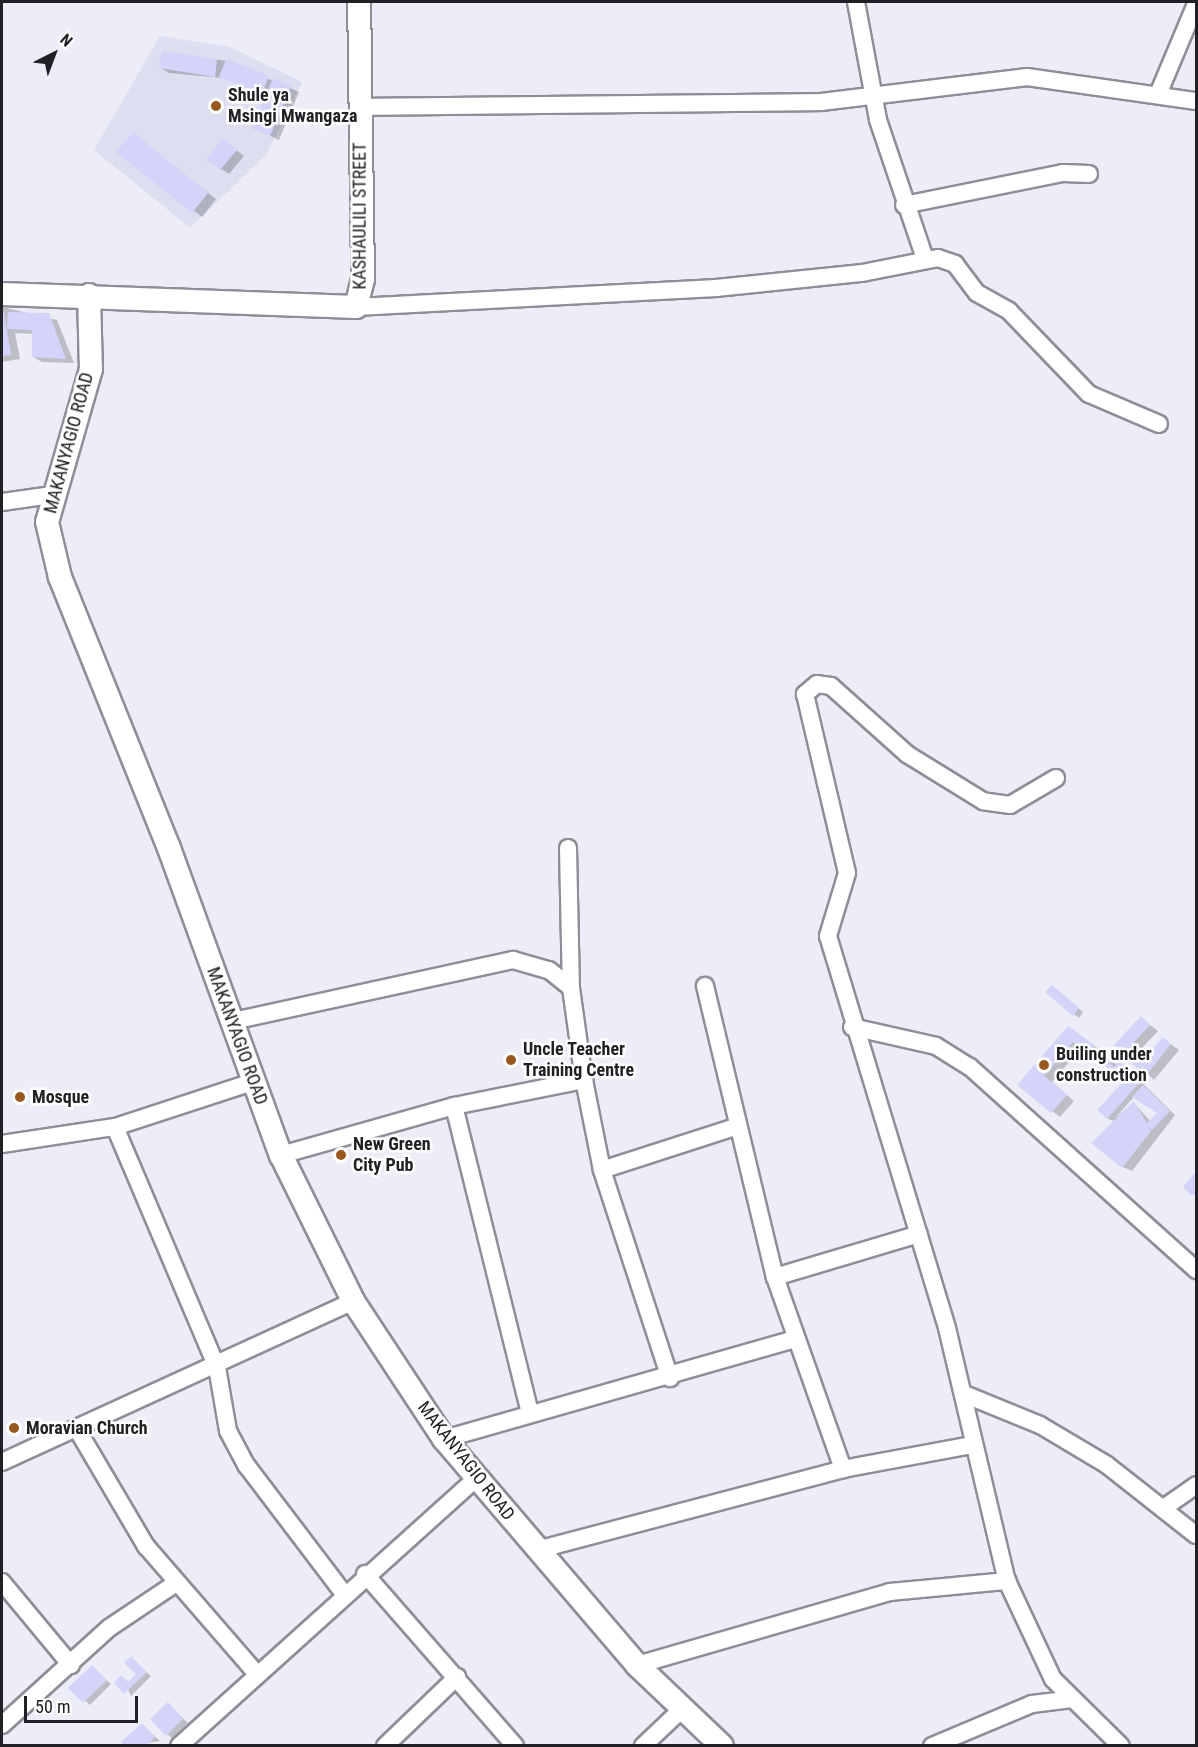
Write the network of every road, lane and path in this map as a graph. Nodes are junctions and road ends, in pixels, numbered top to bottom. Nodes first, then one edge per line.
1 (359, 2) edge
2 (856, 2) edge
3 (1197, 4) edge
4 (1159, 92) junction
5 (873, 98) junction
6 (1197, 101) edge
7 (359, 107) junction
8 (1089, 174) dead end
9 (904, 205) junction
10 (925, 259) junction
11 (2, 294) edge
12 (89, 295) junction
13 (356, 307) junction
14 (1160, 424) dead end
15 (52, 495) junction
16 (2, 502) edge
17 (1056, 778) dead end
18 (568, 848) dead end
19 (705, 986) dead end
20 (571, 988) junction
21 (233, 1022) junction
22 (852, 1027) junction
23 (584, 1080) junction
24 (254, 1082) junction
25 (454, 1106) junction
26 (115, 1127) junction
27 (735, 1127) junction
28 (2, 1144) edge
29 (281, 1155) junction
30 (602, 1170) junction
31 (919, 1234) junction
32 (1197, 1270) edge
33 (775, 1277) junction
34 (353, 1301) junction
35 (796, 1339) junction
36 (217, 1367) junction
37 (670, 1378) junction
38 (964, 1394) junction
39 (530, 1413) junction
40 (77, 1429) junction
41 (444, 1439) junction
42 (973, 1445) junction
43 (2, 1462) edge
44 (843, 1469) junction
45 (477, 1478) junction
46 (1197, 1485) edge
47 (1165, 1507) junction
48 (1197, 1535) edge
49 (537, 1550) junction
50 (366, 1574) junction
51 (1007, 1581) junction
52 (2, 1582) edge
53 (176, 1583) junction
54 (344, 1594) junction
55 (71, 1665) junction
56 (637, 1665) junction
57 (256, 1672) junction
58 (457, 1677) junction
59 (1070, 1699) junction
60 (683, 1708) junction
61 (2, 1725) edge
62 (179, 1746) edge
63 (385, 1746) edge
64 (515, 1746) edge
65 (643, 1746) edge
66 (722, 1746) edge
67 (932, 1746) edge
68 (1121, 1746) edge

1 - 7 street, KASHAULILI STREET
2 - 5 street
3 - 4 street
4 - 5 street
4 - 6 street
5 - 7 street
5 - 9 street
7 - 13 street, KASHAULILI STREET
8 - 9 street
9 - 10 street
10 - 13 street
10 - 14 street
11 - 12 street
12 - 13 street, KASHAULILI STREET
12 - 15 street, MAKANYAGIO ROAD
15 - 16 street
15 - 21 street, MAKANYAGIO ROAD
17 - 22 street
18 - 20 street
19 - 27 street
20 - 21 street
20 - 23 street
21 - 24 street, MAKANYAGIO ROAD
22 - 31 street
22 - 32 street
23 - 25 street
23 - 30 street
24 - 26 street
24 - 29 street, MAKANYAGIO ROAD
25 - 29 street
25 - 39 street
26 - 28 street
26 - 36 street
27 - 30 street
27 - 33 street
29 - 34 street, MAKANYAGIO ROAD
30 - 37 street
31 - 33 street
31 - 38 street
33 - 35 street
34 - 36 street
34 - 41 street, MAKANYAGIO ROAD
35 - 37 street
35 - 44 street
36 - 40 street
36 - 54 street
37 - 39 street
38 - 42 street
38 - 47 street
39 - 41 street
40 - 43 street
40 - 53 street
41 - 45 street, MAKANYAGIO ROAD
42 - 44 street
42 - 51 street
44 - 49 street
45 - 49 street, MAKANYAGIO ROAD
45 - 50 street
46 - 47 street
47 - 48 street
49 - 56 street, MAKANYAGIO ROAD
50 - 54 street
50 - 58 street
51 - 56 street
51 - 59 street
52 - 55 street
53 - 55 street
53 - 57 street
54 - 57 street
55 - 61 street
56 - 60 street, MAKANYAGIO ROAD
57 - 62 street
58 - 63 street
58 - 64 street
59 - 67 street
59 - 68 street
60 - 65 street
60 - 66 street, MAKANYAGIO ROAD

